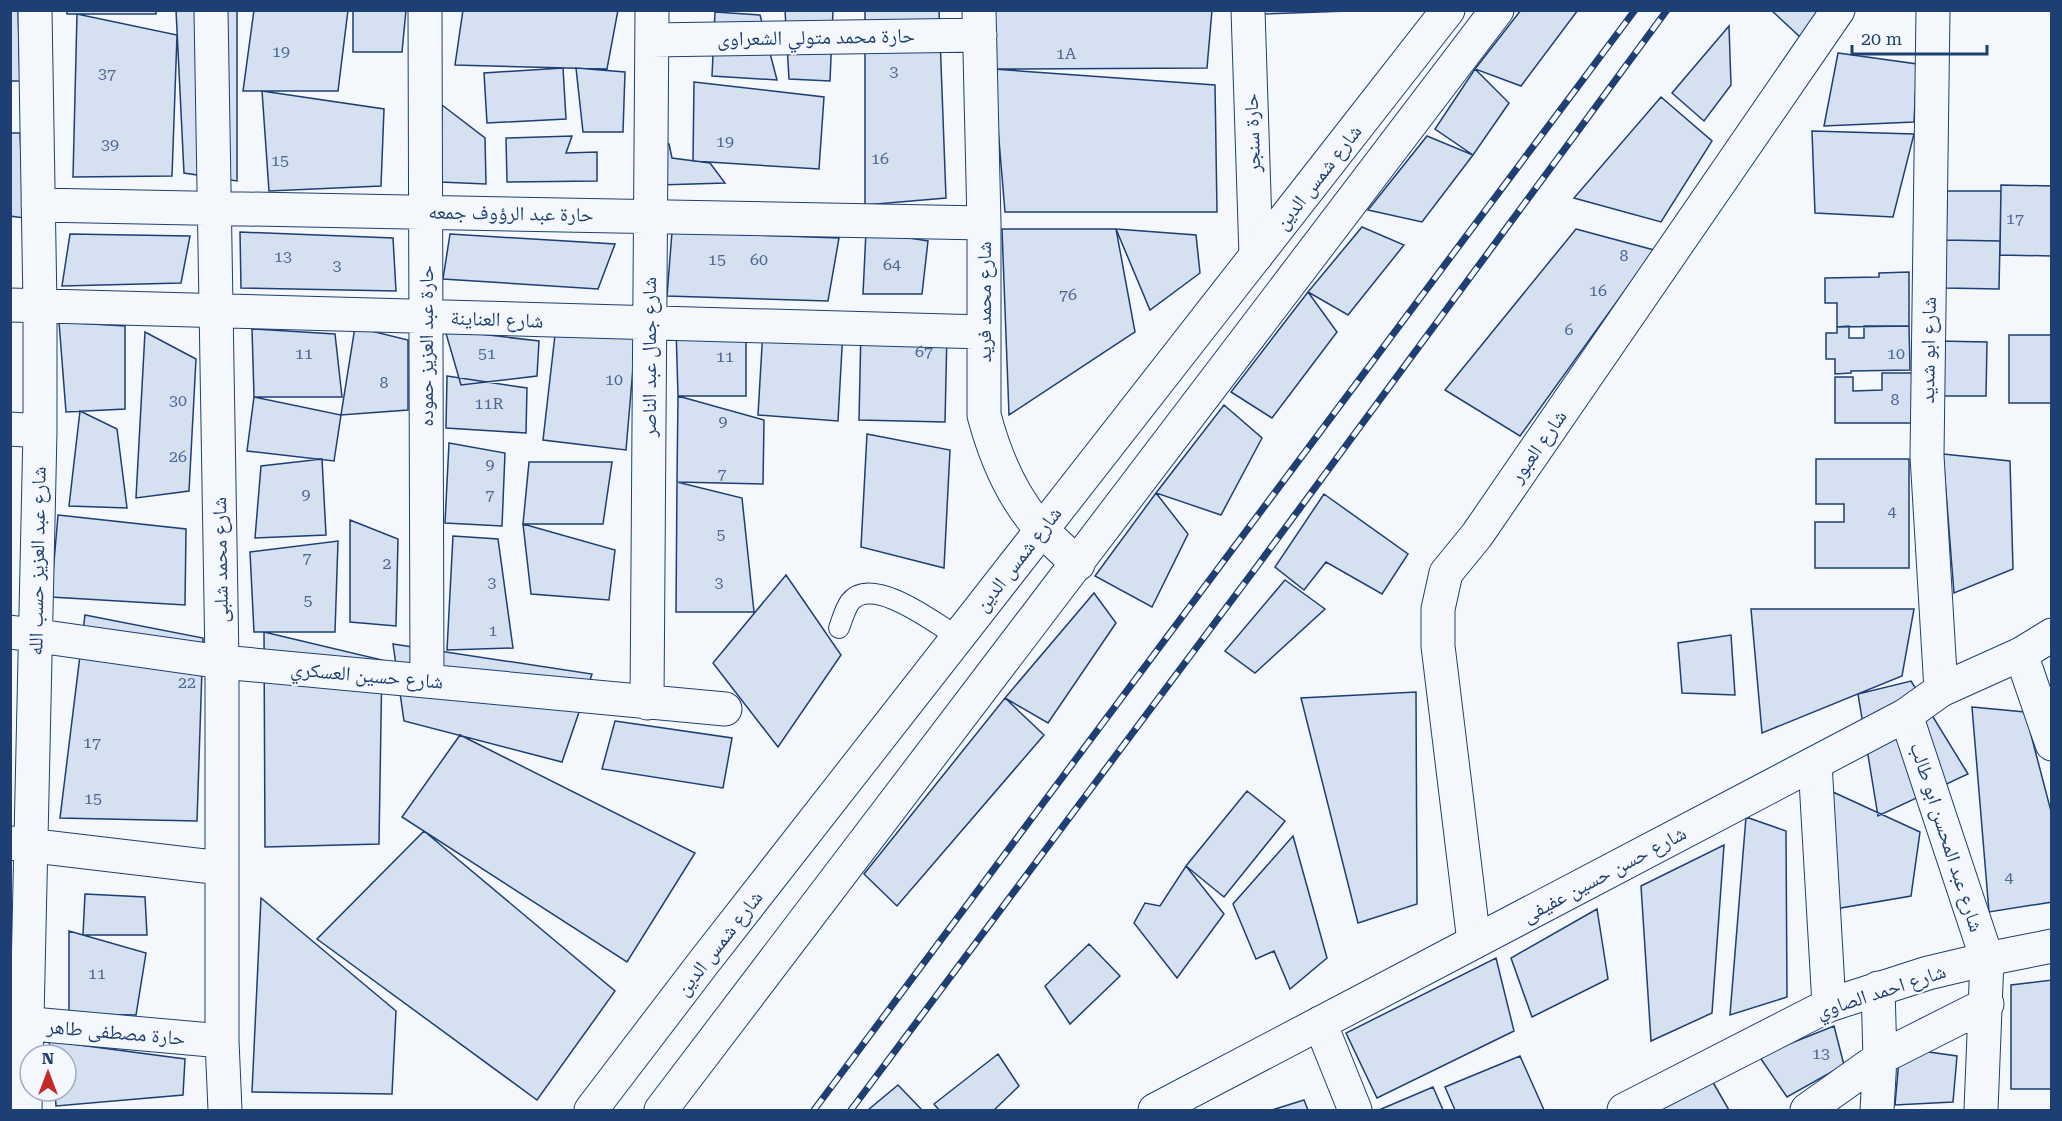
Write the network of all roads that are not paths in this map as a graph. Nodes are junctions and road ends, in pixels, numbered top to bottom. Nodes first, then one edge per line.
1 (35, 10) edge
2 (211, 10) edge
3 (425, 10) edge
4 (1248, 10) edge
5 (1497, 10) edge
6 (1838, 10) edge
7 (1933, 10) edge
8 (1441, 15) edge
9 (979, 23) edge
10 (652, 25) edge
11 (24, 116) edge
12 (38, 205) junction
13 (214, 207) junction
14 (425, 212) junction
15 (650, 216) junction
16 (984, 223) junction
17 (1256, 256) junction
18 (25, 306) edge
19 (216, 311) junction
20 (426, 317) junction
21 (649, 323) junction
22 (984, 332) junction
23 (25, 430) edge
24 (1041, 530) junction
25 (1078, 564) junction
26 (838, 628) dead end
27 (23, 634) edge
28 (2052, 635) edge
29 (958, 637) junction
30 (2021, 654) junction
31 (222, 662) junction
32 (427, 681) junction
33 (1941, 690) junction
34 (647, 703) junction
35 (725, 709) dead end
36 (1906, 715) junction
37 (2052, 744) edge
38 (1815, 763) junction
39 (20, 844) edge
40 (221, 868) junction
41 (1474, 942) junction
42 (2052, 946) edge
43 (1987, 958) junction
44 (1878, 988) junction
45 (1987, 1004) junction
46 (1829, 1005) junction
47 (19, 1022) edge
48 (1320, 1023) junction
49 (222, 1041) junction
50 (1880, 1058) junction
51 (26, 1110) edge
52 (225, 1110) edge
53 (591, 1110) edge
54 (661, 1110) edge
55 (1155, 1110) edge
56 (1355, 1110) edge
57 (1624, 1110) edge
58 (1807, 1110) edge
59 (1877, 1110) edge
60 (1981, 1110) edge

1 - 11 street, شارع عبد العزيز حسب الله
2 - 13 street, شارع محمد شلبى
3 - 14 street, حارة عبد العزيز حموده
4 - 17 street, حارة سنجر
5 - 25 street
6 - 41 street, شارع العبور
7 - 33 street, شارع ابو شديد
8 - 17 street, شارع شمس الدين
9 - 10 street, حارة محمد متولي الشعراوى
9 - 16 street, شارع محمد فريد
10 - 15 street, شارع جمال عبد الناصر
11 - 12 street, شارع عبد العزيز حسب الله
12 - 13 street, حارة عبد الرؤوف جمعه
12 - 18 street, شارع عبد العزيز حسب الله
13 - 14 street, حارة عبد الرؤوف جمعه
13 - 19 street, شارع محمد شلبى
14 - 15 street, حارة عبد الرؤوف جمعه
14 - 20 street, حارة عبد العزيز حموده
15 - 16 street, حارة عبد الرؤوف جمعه
15 - 21 street, شارع جمال عبد الناصر
16 - 22 street, شارع محمد فريد
17 - 24 street, شارع شمس الدين
18 - 19 street, شارع العناينة
18 - 23 street, شارع عبد العزيز حسب الله
19 - 20 street, شارع العناينة
19 - 31 street, شارع محمد شلبى
20 - 21 street, شارع العناينة
20 - 32 street, حارة عبد العزيز حموده
21 - 22 street, شارع العناينة
21 - 34 street, شارع جمال عبد الناصر
22 - 24 street, شارع محمد فريد
23 - 27 street, شارع عبد العزيز حسب الله
24 - 25 street, شارع محمد فريد
24 - 29 street, شارع شمس الدين
25 - 54 street
26 - 29 lane
27 - 31 street, شارع حسين العسكري
27 - 39 street, شارع عبد العزيز حسب الله
28 - 30 street, شارع حسن حسين عفيفى
29 - 53 street, شارع شمس الدين
30 - 33 street, شارع حسن حسين عفيفى
30 - 37 street
31 - 32 street, شارع حسين العسكري
31 - 40 street, شارع محمد شلبى
32 - 34 street, شارع حسين العسكري
33 - 36 street, شارع حسن حسين عفيفى
34 - 35 street, شارع حسين العسكري
36 - 38 street, شارع حسن حسين عفيفى
36 - 43 street, شارع عبد المحسن ابو طالب
38 - 41 street, شارع حسن حسين عفيفى
38 - 46 street
39 - 40 street
39 - 47 street, شارع عبد العزيز حسب الله
40 - 49 street, شارع محمد شلبى
41 - 48 street, شارع حسن حسين عفيفى
42 - 43 street, شارع احمد الصاوي
43 - 44 street, شارع احمد الصاوي
43 - 45 street, شارع عبد المحسن ابو طالب
44 - 46 street, شارع احمد الصاوي
44 - 50 street
45 - 50 street
45 - 60 street, شارع عبد المحسن ابو طالب
46 - 57 street, شارع احمد الصاوي
47 - 49 street, حارة مصطفى طاهر
47 - 51 street, شارع عبد العزيز حسب الله
48 - 55 street, شارع حسن حسين عفيفى
48 - 56 street
49 - 52 street, شارع محمد شلبى
50 - 58 street
50 - 59 street

